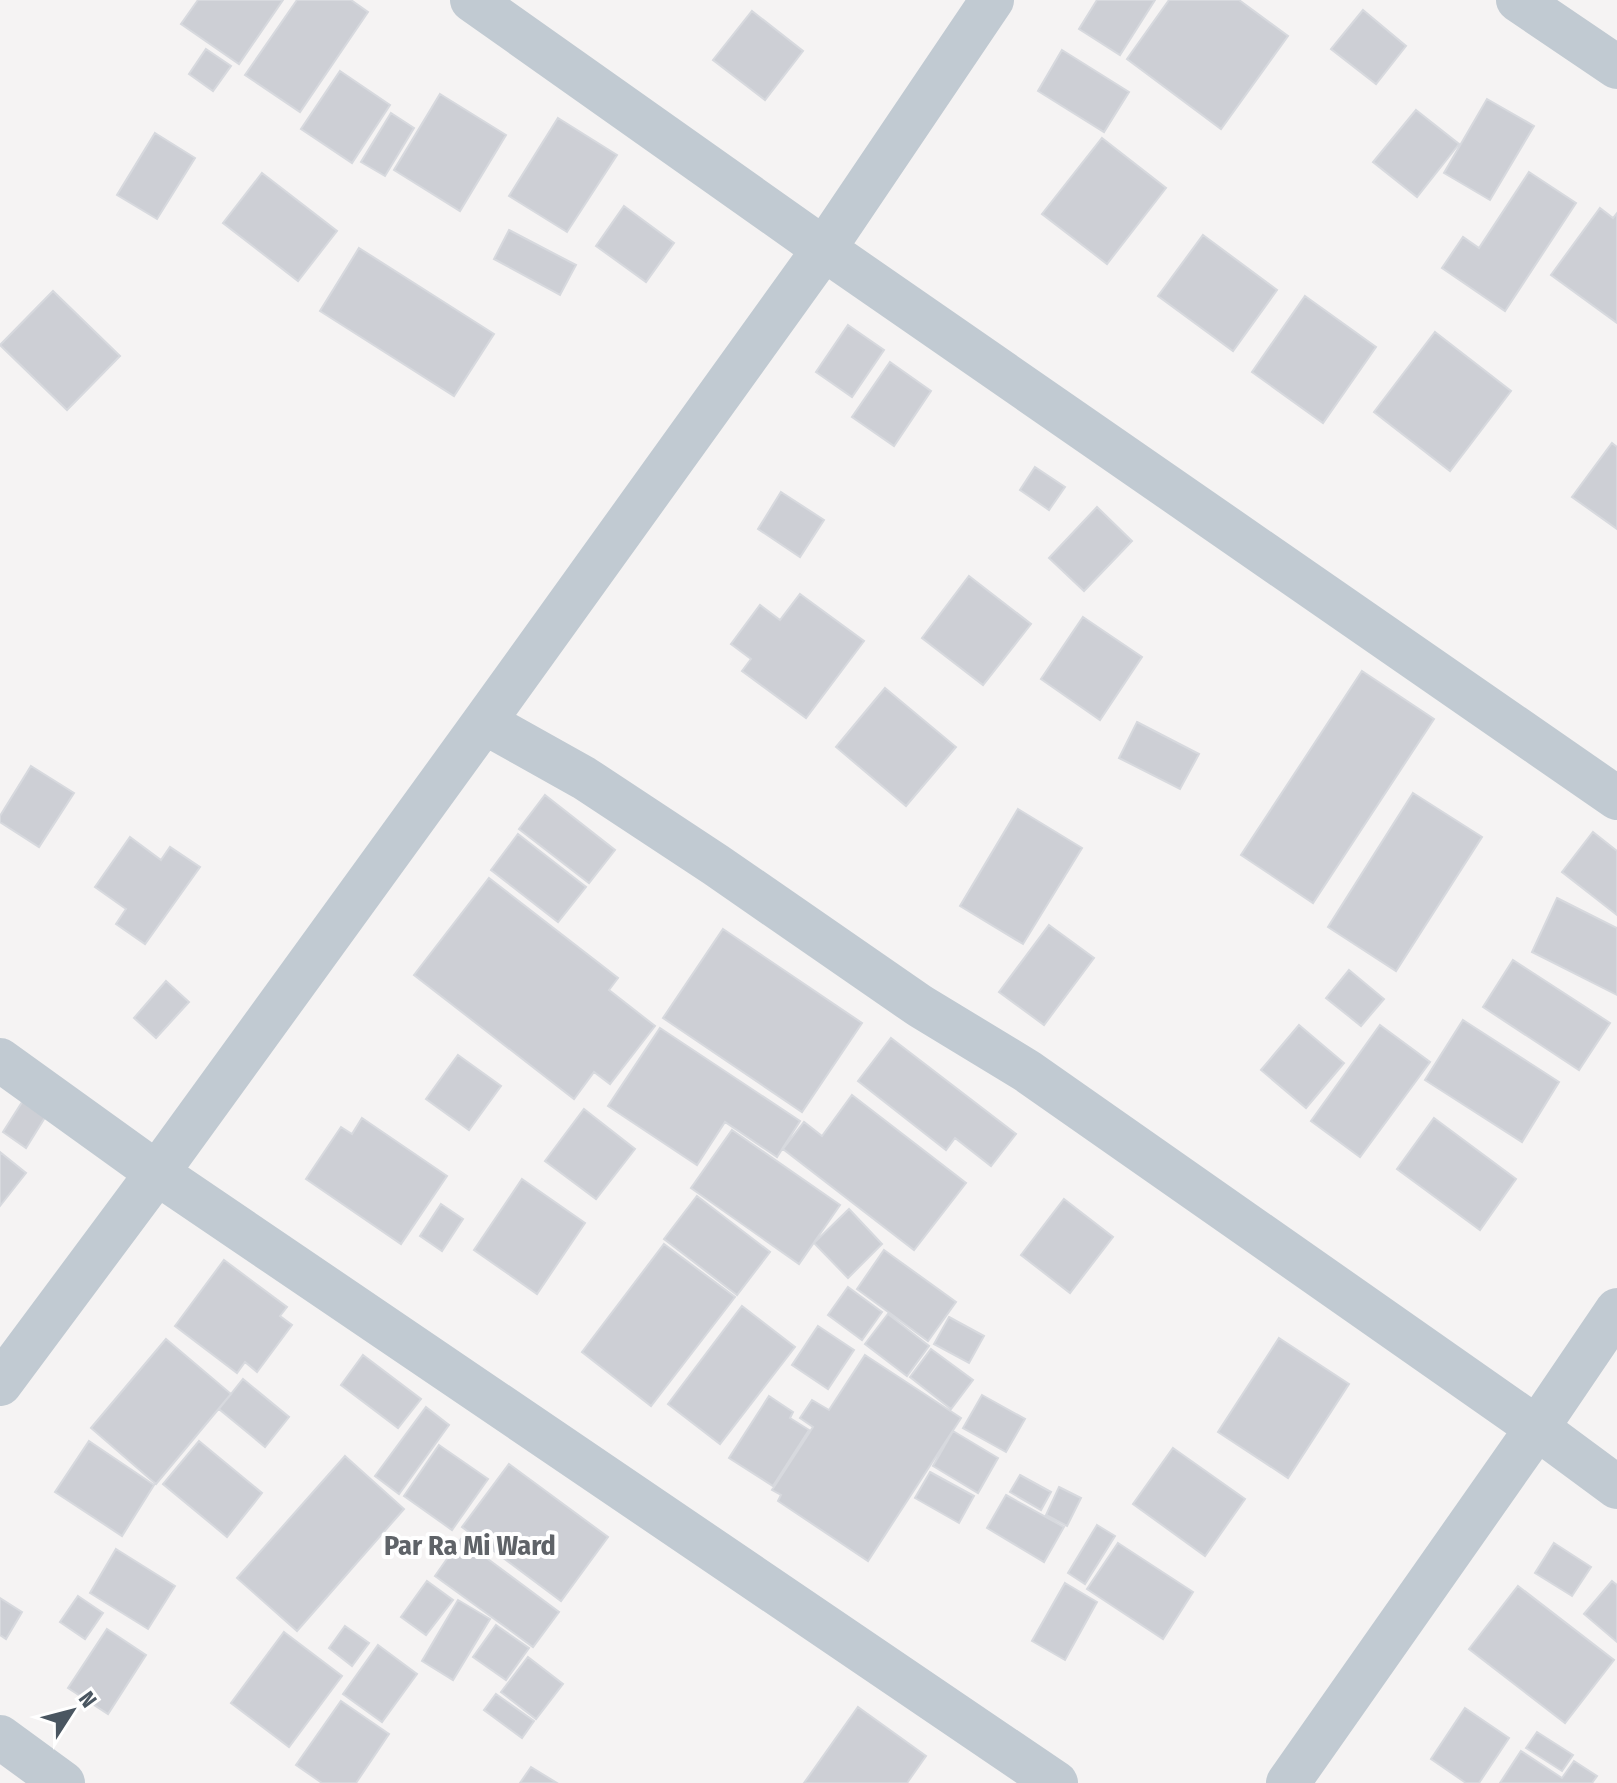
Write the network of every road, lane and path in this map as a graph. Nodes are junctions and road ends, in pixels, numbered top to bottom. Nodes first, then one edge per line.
1 (472, 0) edge
2 (992, 0) edge
3 (1518, 0) edge
4 (1617, 67) edge
5 (824, 249) junction
6 (484, 722) junction
7 (1617, 798) edge
8 (0, 1060) edge
9 (157, 1173) junction
10 (1617, 1310) edge
11 (0, 1384) edge
12 (1537, 1428) junction
13 (1617, 1487) edge
14 (0, 1737) edge
15 (63, 1783) edge
16 (1056, 1783) edge
17 (1288, 1783) edge

1 - 5 street
2 - 5 street
3 - 4 street
5 - 6 street
5 - 7 street
6 - 9 street
6 - 12 street
8 - 9 street
9 - 11 street
9 - 16 street
10 - 12 street
12 - 13 street
12 - 17 street
14 - 15 street

